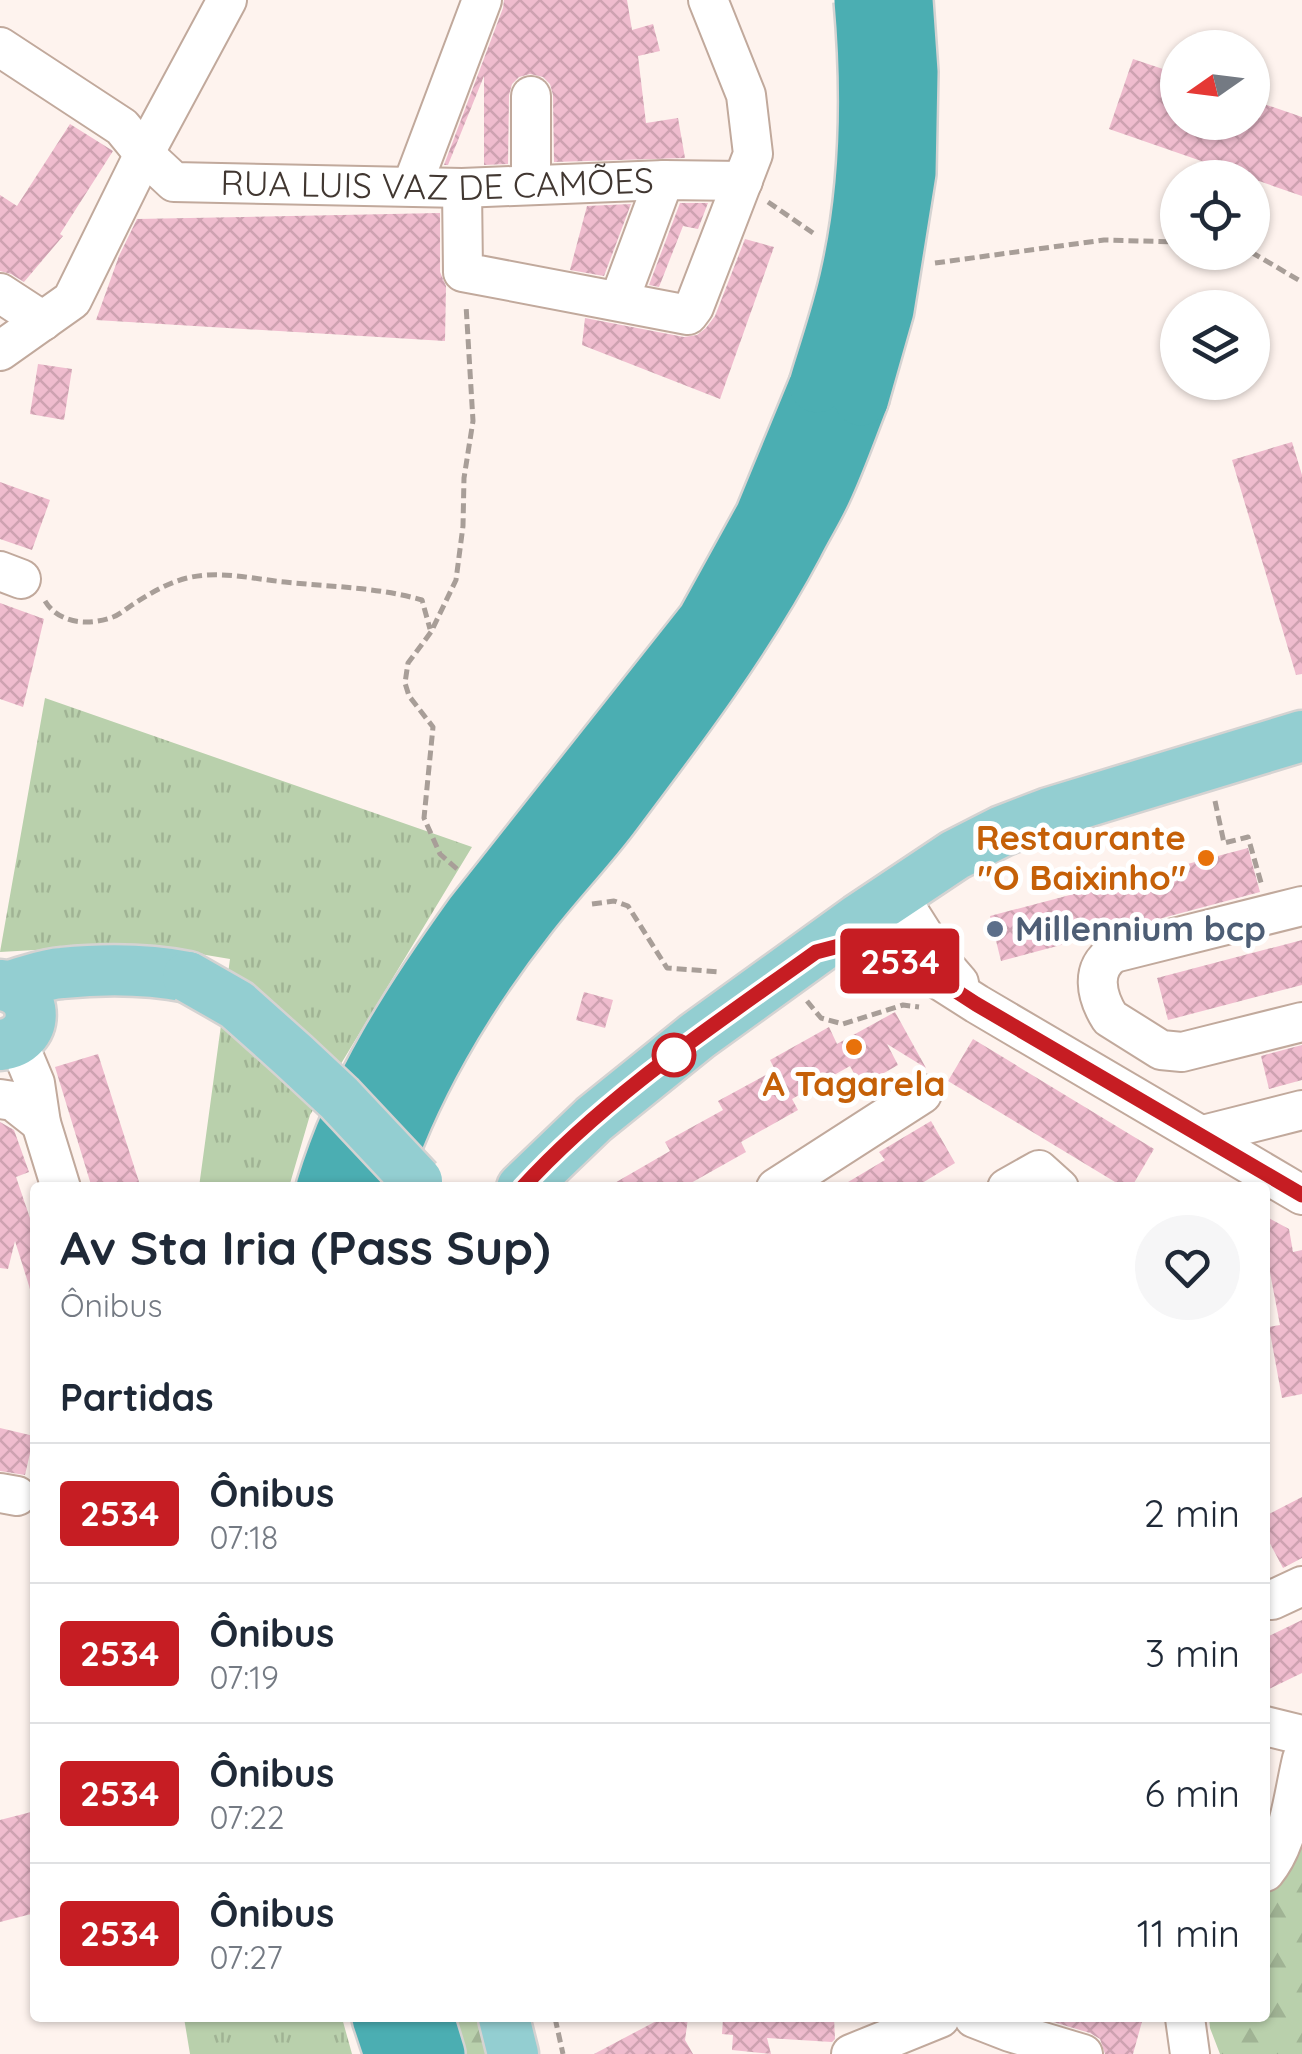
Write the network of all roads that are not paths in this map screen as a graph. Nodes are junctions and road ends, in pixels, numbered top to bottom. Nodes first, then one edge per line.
1 (227, 0) edge
2 (482, 0) edge
3 (708, 0) edge
4 (862, 0) edge
5 (904, 0) edge
6 (0, 47) edge
7 (530, 96) dead end
8 (144, 154) junction
9 (664, 180) junction
10 (743, 181) junction
11 (412, 186) junction
12 (531, 186) junction
13 (462, 188) junction
14 (0, 293) edge
15 (620, 300) junction
16 (42, 321) junction
17 (0, 352) edge
18 (839, 391) junction
19 (1302, 736) edge
20 (955, 855) junction
21 (889, 899) junction
22 (1302, 906) edge
23 (800, 963) junction
24 (931, 965) junction
25 (1302, 1022) edge
26 (9, 1026) edge
27 (922, 1094) dead end
28 (0, 1099) edge
29 (1302, 1110) edge
30 (42, 1123) junction
31 (1203, 1135) junction
32 (60, 1182) edge
33 (326, 1182) edge
34 (404, 1182) edge
35 (406, 1182) edge
36 (528, 1182) edge
37 (787, 1182) edge
38 (1017, 1182) edge
39 (1052, 1182) edge
40 (1302, 1194) edge
41 (1302, 1586) edge
42 (1270, 1600) edge
43 (1270, 1727) edge
44 (1302, 1735) edge
45 (1302, 1759) edge
46 (1270, 1860) edge
47 (381, 2022) edge
48 (427, 2022) edge
49 (505, 2022) edge
50 (930, 2022) edge
51 (962, 2022) edge
52 (984, 2022) edge
53 (1186, 2022) edge
54 (392, 2054) edge
55 (438, 2054) edge
56 (513, 2054) edge
57 (851, 2054) edge
58 (976, 2054) edge
59 (1081, 2054) edge
60 (1190, 2054) edge

1 - 8 street
2 - 11 street
3 - 10 street
4 - 18 highway, bridge
5 - 18 highway, bridge
6 - 8 street, RUA LUIS VAZ DE CAMÕES
7 - 12 street
8 - 11 street, RUA LUIS VAZ DE CAMÕES
8 - 16 street
9 - 10 street, RUA LUIS VAZ DE CAMÕES
9 - 12 street, RUA LUIS VAZ DE CAMÕES
9 - 15 street
10 - 15 street
11 - 13 street, RUA LUIS VAZ DE CAMÕES
12 - 13 street, RUA LUIS VAZ DE CAMÕES
13 - 15 street
14 - 16 street
16 - 17 street
18 - 33 highway
18 - 35 highway
19 - 20 main road
20 - 21 main road
20 - 24 street
21 - 23 main road
21 - 24 street
22 - 25 street
23 - 24 street
23 - 36 main road
24 - 31 street
26 - 30 street
26 - 34 main road, bridge
27 - 37 street
28 - 30 street
29 - 31 street
30 - 32 street
31 - 40 street
38 - 39 street
41 - 42 street
43 - 44 street
45 - 46 street
47 - 54 highway
48 - 55 highway
49 - 56 main road
50 - 57 street
51 - 58 street
52 - 59 street
53 - 60 street

